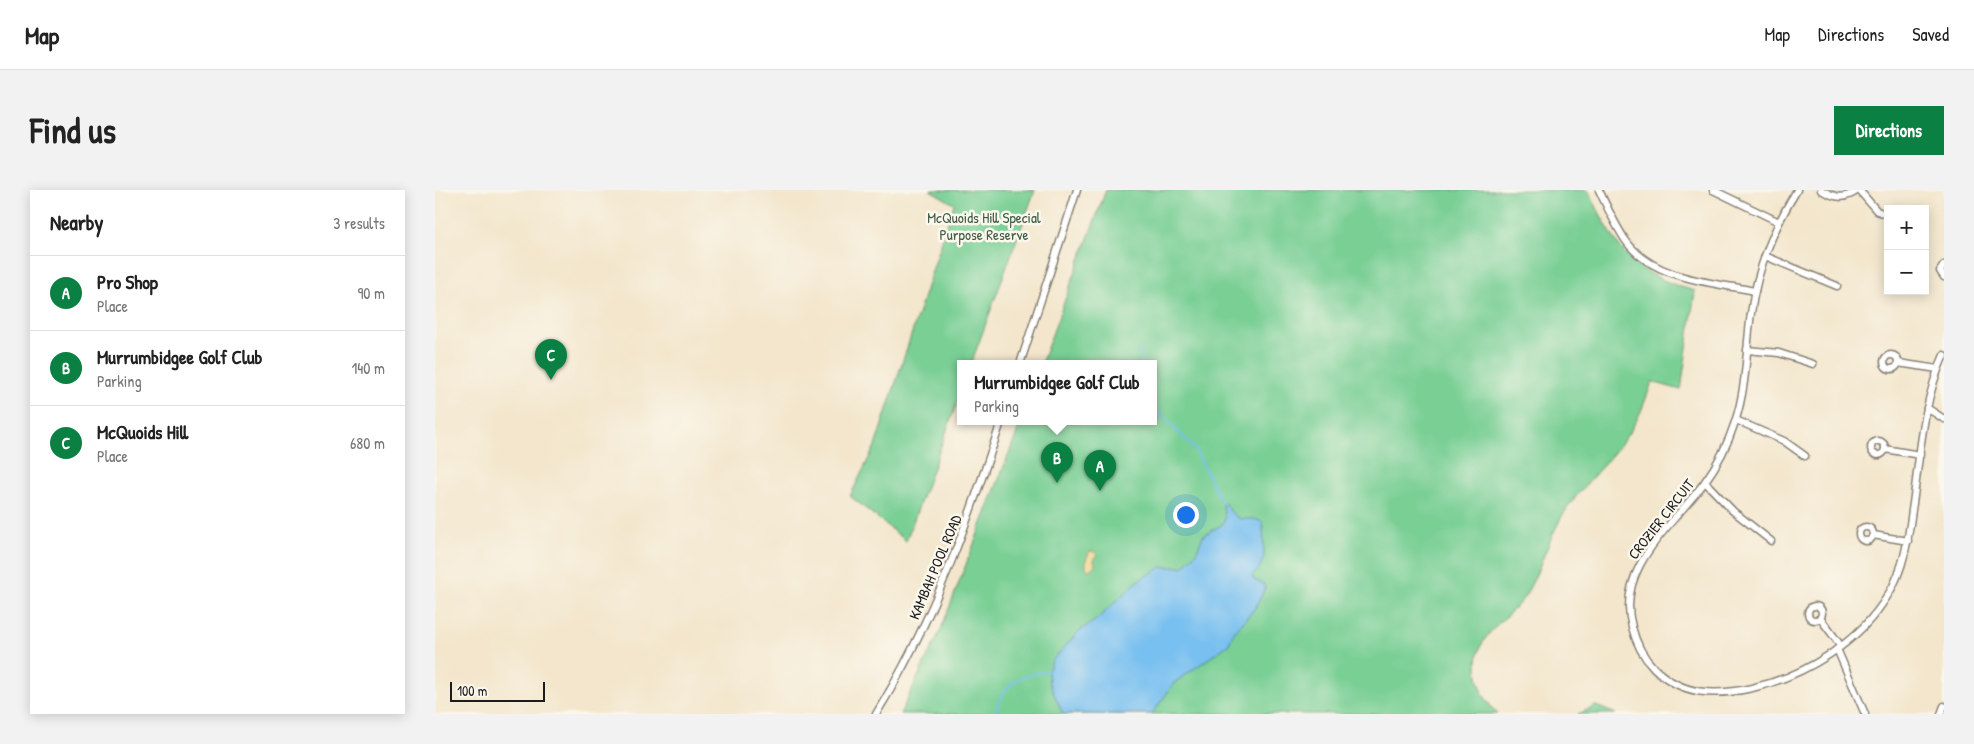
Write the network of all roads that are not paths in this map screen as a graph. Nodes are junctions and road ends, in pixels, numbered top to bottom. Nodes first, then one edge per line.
1 (1077, 190) edge
2 (1599, 190) edge
3 (1713, 190) edge
4 (1797, 190) edge
5 (1821, 190) edge
6 (1858, 190) edge
7 (1884, 214) edge
8 (1779, 222) junction
9 (1765, 256) junction
10 (1944, 265) edge
11 (1944, 278) edge
12 (1837, 286) dead end
13 (1755, 291) junction
14 (1747, 350) junction
15 (1944, 355) edge
16 (1021, 360) edge
17 (1898, 363) dead end
18 (1813, 364) dead end
19 (1938, 369) junction
20 (1927, 408) junction
21 (1944, 419) edge
22 (1735, 420) junction
23 (1000, 425) edge
24 (1885, 449) dead end
25 (1920, 454) junction
26 (1805, 456) dead end
27 (1705, 482) junction
28 (1873, 536) dead end
29 (1908, 540) junction
30 (1771, 541) dead end
31 (1820, 618) dead end
32 (1839, 647) junction
33 (1944, 706) edge
34 (876, 714) edge
35 (1865, 714) edge
36 (1941, 714) edge

1 - 16 street
2 - 13 street
3 - 8 street
4 - 8 street, CROZIER CIRCUIT
5 - 6 street
6 - 7 street
8 - 9 street, CROZIER CIRCUIT
9 - 12 street
9 - 13 street, CROZIER CIRCUIT
10 - 11 street
13 - 14 street, CROZIER CIRCUIT
14 - 18 street
14 - 22 street, CROZIER CIRCUIT
15 - 19 street, CROZIER CIRCUIT
17 - 19 street
19 - 20 street, CROZIER CIRCUIT
20 - 21 street
20 - 25 street, CROZIER CIRCUIT
22 - 26 street
22 - 27 street, CROZIER CIRCUIT
23 - 34 street, KAMBAH POOL ROAD
24 - 25 street
25 - 29 street, CROZIER CIRCUIT
27 - 30 street
27 - 32 street, CROZIER CIRCUIT
28 - 29 street
29 - 32 street, CROZIER CIRCUIT
31 - 32 street
32 - 35 street
33 - 36 street

